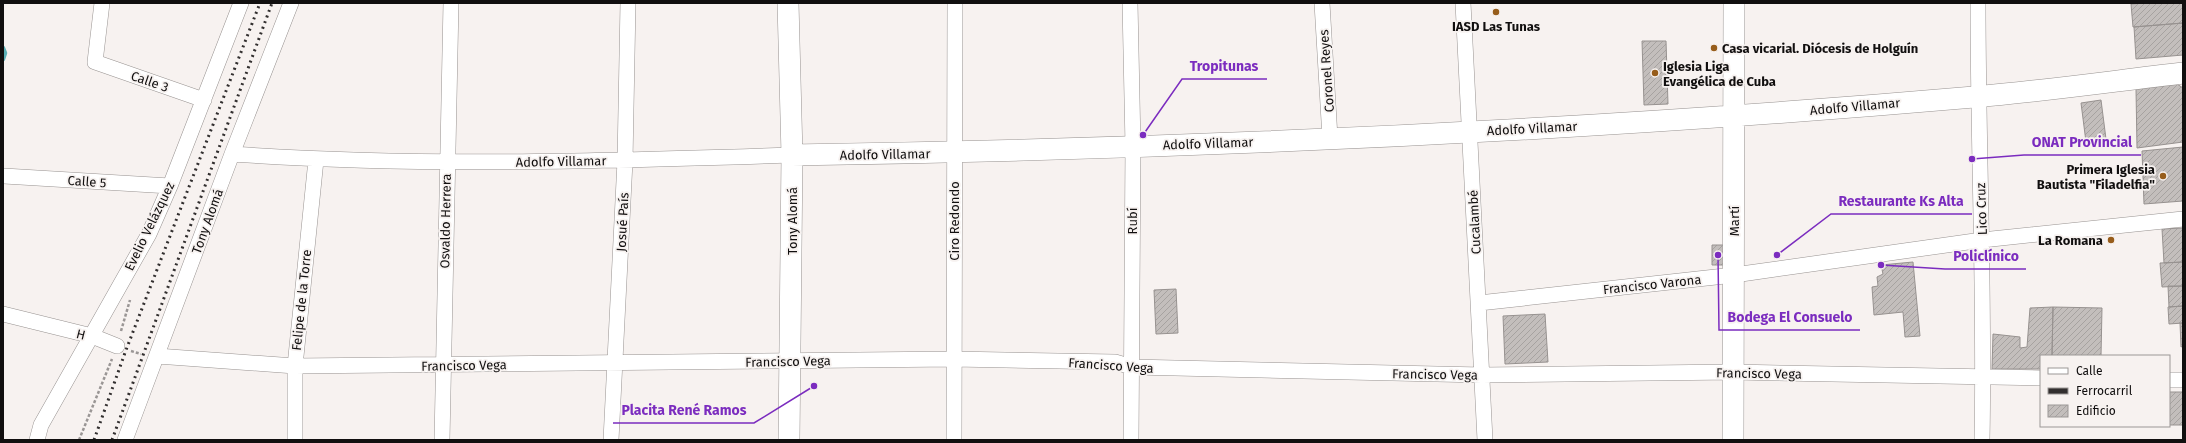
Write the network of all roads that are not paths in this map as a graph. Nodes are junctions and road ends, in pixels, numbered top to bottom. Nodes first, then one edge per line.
1 (102, 3) edge
2 (241, 3) edge
3 (291, 3) edge
4 (451, 3) edge
5 (628, 3) edge
6 (788, 3) edge
7 (955, 3) edge
8 (1130, 3) edge
9 (1322, 3) edge
10 (1463, 3) edge
11 (1734, 3) edge
12 (1978, 3) edge
13 (2183, 73) edge
14 (1978, 97) junction
15 (204, 100) junction
16 (1734, 116) junction
17 (1468, 132) junction
18 (1330, 138) junction
19 (1133, 146) junction
20 (954, 153) junction
21 (232, 154) junction
22 (792, 155) junction
23 (316, 160) junction
24 (625, 161) junction
25 (446, 162) junction
26 (4, 176) edge
27 (170, 186) junction
28 (2183, 219) edge
29 (1982, 240) junction
30 (1734, 275) junction
31 (1479, 303) junction
32 (3, 314) edge
33 (92, 336) junction
34 (117, 346) road end
35 (158, 356) junction
36 (954, 359) junction
37 (791, 362) junction
38 (616, 363) junction
39 (295, 366) junction
40 (442, 366) junction
41 (1132, 367) junction
42 (1733, 372) junction
43 (1482, 375) junction
44 (1983, 377) junction
45 (2040, 378) edge
46 (2170, 380) edge
47 (2183, 380) edge
48 (37, 440) edge
49 (125, 440) edge
50 (295, 440) edge
51 (442, 440) edge
52 (611, 440) edge
53 (789, 440) edge
54 (954, 440) edge
55 (1130, 440) edge
56 (1485, 440) edge
57 (1733, 440) edge
58 (1982, 440) edge

1 - 15 street, Calle 3
2 - 15 street, Evelio Velázquez
3 - 21 street, Tony Alomá
4 - 25 street, Osvaldo Herrera
5 - 24 street, Josué País
6 - 22 street, Tony Alomá
7 - 20 street, Ciro Redondo
8 - 19 street, Rubí
9 - 18 street, Coronel Reyes
10 - 17 street, Cucalambé
11 - 16 street, Martí
12 - 14 street, Lico Cruz
13 - 14 street, Adolfo Villamar
14 - 16 street, Adolfo Villamar
14 - 29 street, Lico Cruz
15 - 27 street, Evelio Velázquez
16 - 17 street, Adolfo Villamar
16 - 30 street, Martí
17 - 18 street, Adolfo Villamar
17 - 31 street, Cucalambé
18 - 19 street, Adolfo Villamar
19 - 20 street, Adolfo Villamar
19 - 41 street, Rubí
20 - 22 street, Adolfo Villamar
20 - 36 street, Ciro Redondo
21 - 23 street, Adolfo Villamar
21 - 35 street, Tony Alomá
22 - 24 street, Adolfo Villamar
22 - 37 street, Tony Alomá
23 - 25 street, Adolfo Villamar
23 - 39 street, Felipe de la Torre
24 - 25 street, Adolfo Villamar
24 - 38 street, Josué País
25 - 40 street, Osvaldo Herrera
26 - 27 street, Calle 5
27 - 33 street, Evelio Velázquez
28 - 29 street, Francisco Varona
29 - 30 street, Francisco Varona
29 - 44 street, Lico Cruz
30 - 31 street, Francisco Varona
30 - 42 street, Martí
31 - 43 street, Cucalambé
32 - 33 street, H
33 - 34 street, H
33 - 48 street, Evelio Velázquez
35 - 39 street, Francisco Vega
35 - 49 street, Tony Alomá
36 - 37 street, Francisco Vega
36 - 41 street, Francisco Vega
36 - 54 street, Ciro Redondo
37 - 38 street, Francisco Vega
37 - 53 street, Tony Alomá
38 - 40 street, Francisco Vega
38 - 52 street, Josué País
39 - 40 street, Francisco Vega
39 - 50 street, Felipe de la Torre
40 - 51 street, Osvaldo Herrera
41 - 43 street, Francisco Vega
41 - 55 street, Rubí
42 - 43 street, Francisco Vega
42 - 44 street, Francisco Vega
42 - 57 street, Martí
43 - 56 street, Cucalambé
44 - 45 street, Francisco Vega
44 - 58 street, Lico Cruz
46 - 47 street

